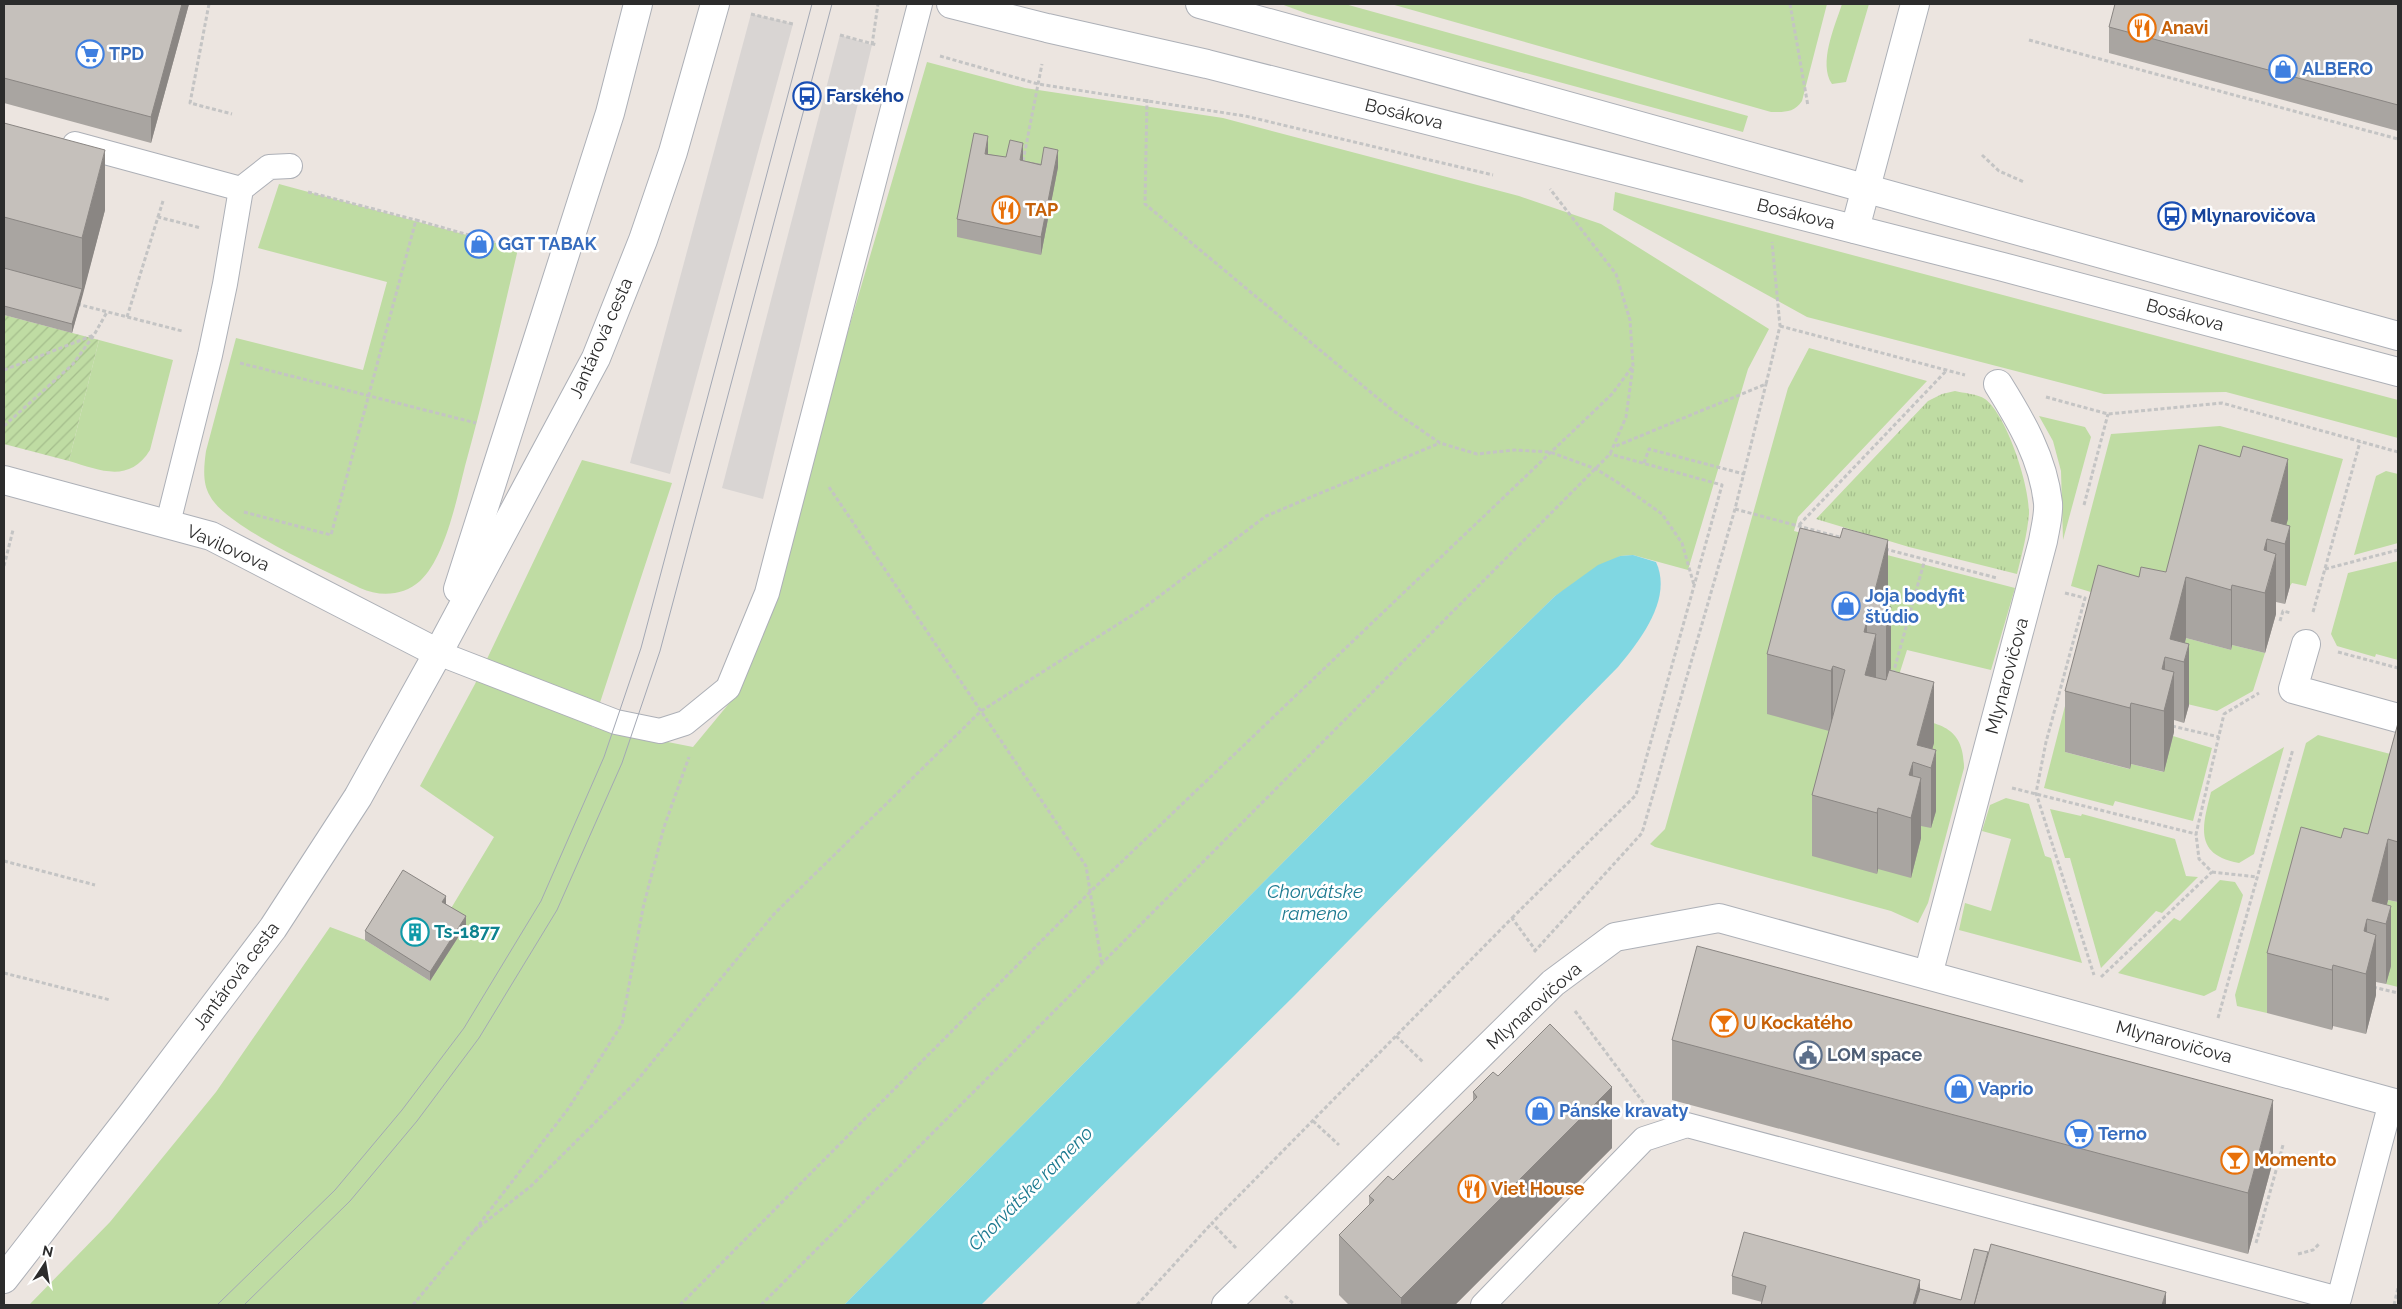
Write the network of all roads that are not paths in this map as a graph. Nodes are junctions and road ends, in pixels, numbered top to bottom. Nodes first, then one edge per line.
1 (638, 4) edge
2 (715, 4) edge
3 (920, 4) edge
4 (951, 4) edge
5 (1200, 4) edge
6 (1915, 4) edge
7 (50, 138) edge
8 (290, 166) dead end
9 (1866, 188) junction
10 (241, 189) junction
11 (1855, 229) junction
12 (2398, 336) edge
13 (2398, 372) edge
14 (1998, 384) road end
15 (4, 480) edge
16 (168, 523) junction
17 (2309, 631) road end
18 (438, 653) junction
19 (2398, 718) edge
20 (1928, 974) junction
21 (2396, 1095) edge
22 (4, 1279) edge
23 (1226, 1305) edge
24 (1483, 1305) edge

1 - 18 street, Jantárová cesta
2 - 18 street, Jantárová cesta
3 - 18 lane
4 - 11 street, Bosákova
5 - 9 street, Bosákova
6 - 9 street, Bosákova
7 - 10 lane
8 - 10 lane
9 - 11 street, Bosákova
9 - 12 street, Bosákova
10 - 16 lane
11 - 13 street, Bosákova
14 - 20 street, Mlynarovičova
15 - 16 street, Vavilovova
16 - 18 street, Vavilovova
17 - 19 street
18 - 22 street, Jantárová cesta
20 - 21 street, Mlynarovičova
20 - 23 street, Mlynarovičova
21 - 24 lane

